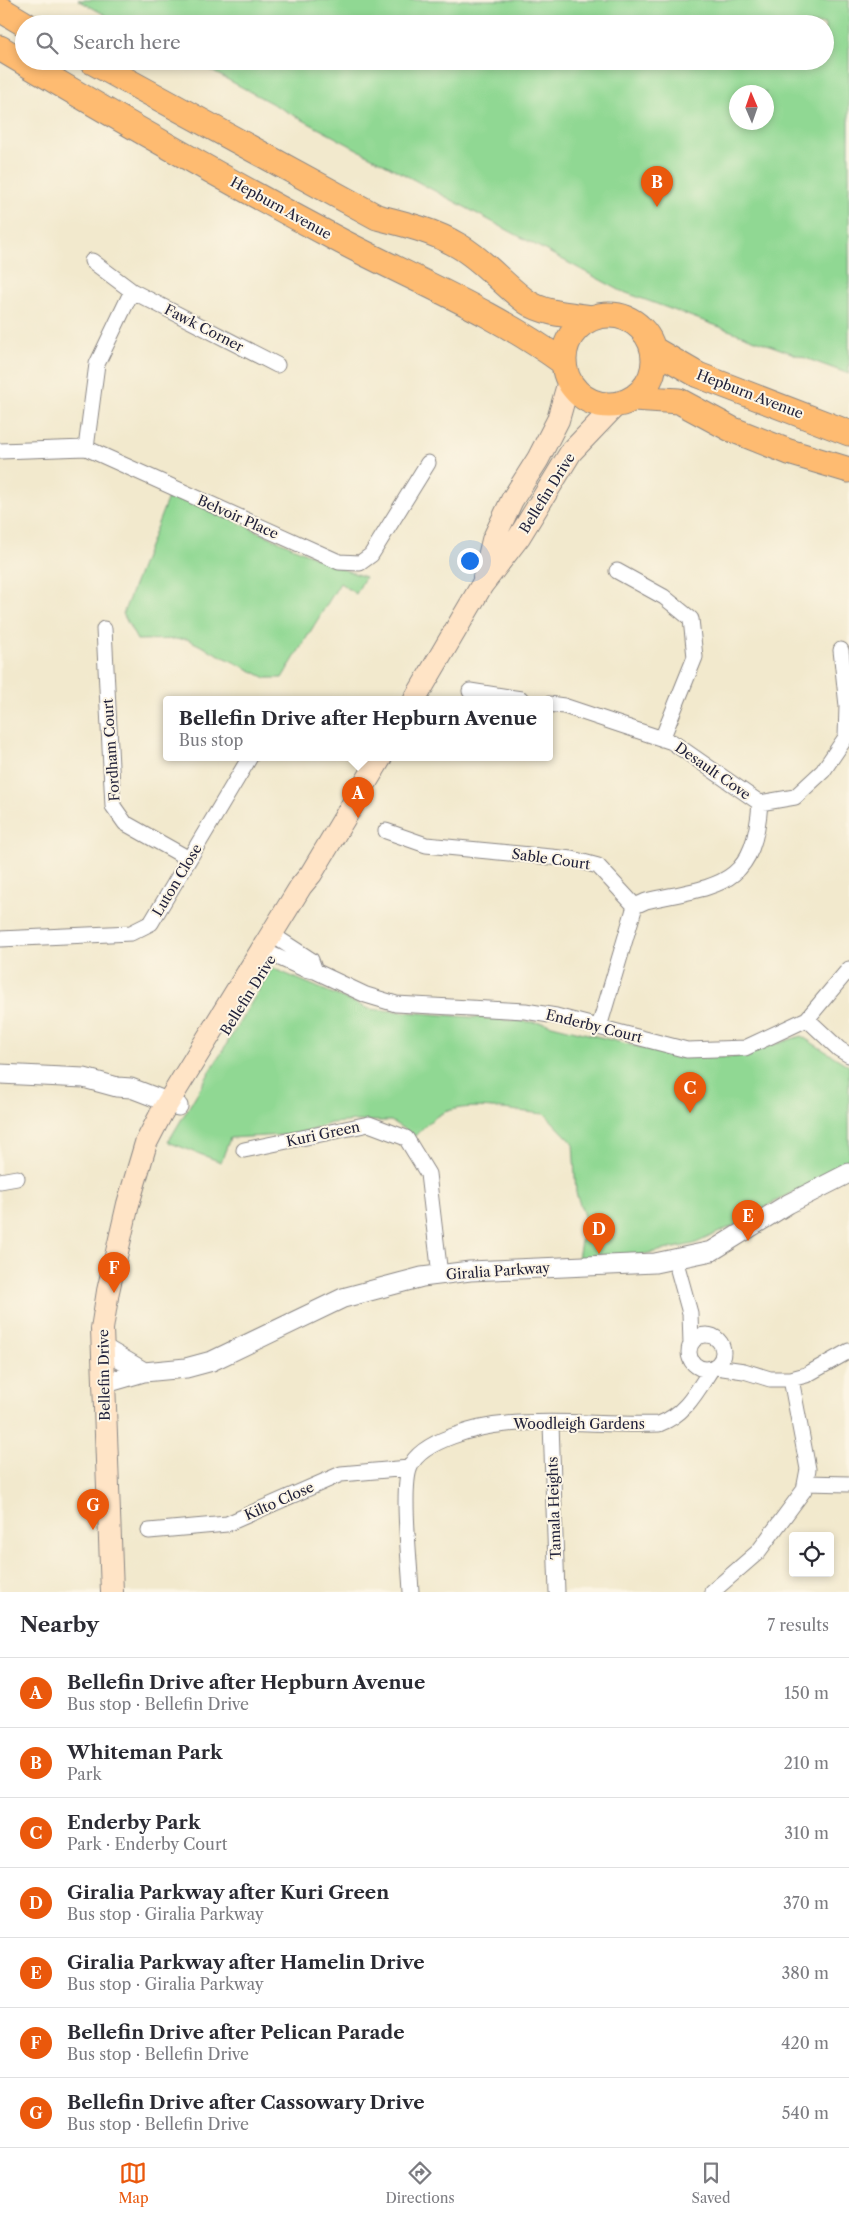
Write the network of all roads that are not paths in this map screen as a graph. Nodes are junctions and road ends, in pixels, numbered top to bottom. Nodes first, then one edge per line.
1 (0, 9) edge
2 (15, 18) edge
3 (0, 48) edge
4 (15, 57) edge
5 (37, 70) edge
6 (107, 70) edge
7 (92, 261) dead end
8 (132, 291) junction
9 (593, 318) junction
10 (653, 349) junction
11 (277, 365) dead end
12 (566, 372) junction
13 (625, 402) junction
14 (849, 433) edge
15 (86, 448) junction
16 (0, 451) edge
17 (428, 464) dead end
18 (849, 470) edge
19 (617, 571) dead end
20 (482, 585) junction
21 (104, 629) dead end
22 (840, 650) dead end
23 (470, 691) dead end
24 (417, 696) edge
25 (502, 696) edge
26 (553, 705) edge
27 (662, 739) junction
28 (248, 761) edge
29 (378, 761) edge
30 (760, 803) junction
31 (386, 831) dead end
32 (189, 859) junction
33 (635, 906) junction
34 (0, 938) edge
35 (272, 945) junction
36 (849, 969) edge
37 (807, 1019) junction
38 (599, 1027) junction
39 (849, 1055) edge
40 (0, 1074) edge
41 (170, 1110) junction
42 (244, 1150) dead end
43 (849, 1173) edge
44 (18, 1178) dead end
45 (0, 1180) edge
46 (675, 1259) junction
47 (440, 1275) junction
48 (690, 1314) junction
49 (706, 1336) junction
50 (692, 1344) junction
51 (722, 1345) junction
52 (102, 1347) junction
53 (849, 1351) edge
54 (695, 1366) junction
55 (714, 1368) junction
56 (744, 1371) junction
57 (144, 1372) junction
58 (791, 1379) junction
59 (103, 1384) junction
60 (695, 1394) junction
61 (551, 1424) junction
62 (409, 1468) junction
63 (806, 1483) junction
64 (849, 1484) edge
65 (149, 1531) dead end
66 (112, 1592) edge
67 (411, 1592) edge
68 (557, 1592) edge
69 (712, 1592) edge

1 - 2 main road
3 - 4 main road, Hepburn Avenue
5 - 12 main road, Hepburn Avenue
6 - 9 main road
7 - 8 street, Fawk Corner
8 - 11 street, Fawk Corner
8 - 15 street
9 - 10 main road
9 - 12 main road
10 - 13 main road
10 - 14 main road, Hepburn Avenue
12 - 13 main road
12 - 20 main road, Bellefin Drive
13 - 18 main road
13 - 20 main road, Bellefin Drive
15 - 16 street, Belvoir Place
15 - 17 street, Belvoir Place
19 - 27 street
20 - 24 main road, Bellefin Drive
21 - 32 street, Fordham Court
22 - 30 street
23 - 25 street
26 - 27 street, Desault Cove
27 - 30 street, Desault Cove
28 - 32 street, Luton Close
29 - 35 main road, Bellefin Drive
30 - 33 street, Desault Cove
31 - 33 street, Sable Court
32 - 34 street, Luton Close
33 - 38 street
35 - 38 street, Enderby Court
35 - 41 main road, Bellefin Drive
36 - 37 street, Enderby Court
37 - 38 street, Enderby Court
37 - 39 street
40 - 41 street
41 - 52 main road, Bellefin Drive
42 - 47 street, Kuri Green
43 - 46 street, Giralia Parkway
44 - 45 street
46 - 47 street, Giralia Parkway
46 - 48 street
47 - 57 street, Giralia Parkway
48 - 49 street
48 - 50 street
49 - 50 street
49 - 51 street
50 - 54 street
51 - 55 street
51 - 56 street
52 - 57 street
52 - 59 main road, Bellefin Drive
53 - 58 street
54 - 55 street
54 - 60 street
55 - 56 street
55 - 60 street, Woodleigh Gardens
56 - 58 street
57 - 59 street, Giralia Parkway
58 - 63 street
59 - 66 main road, Bellefin Drive
60 - 61 street, Woodleigh Gardens
61 - 62 street, Woodleigh Gardens
61 - 68 street, Tamala Heights
62 - 65 street, Kilto Close
62 - 67 street
63 - 64 street
63 - 69 street

